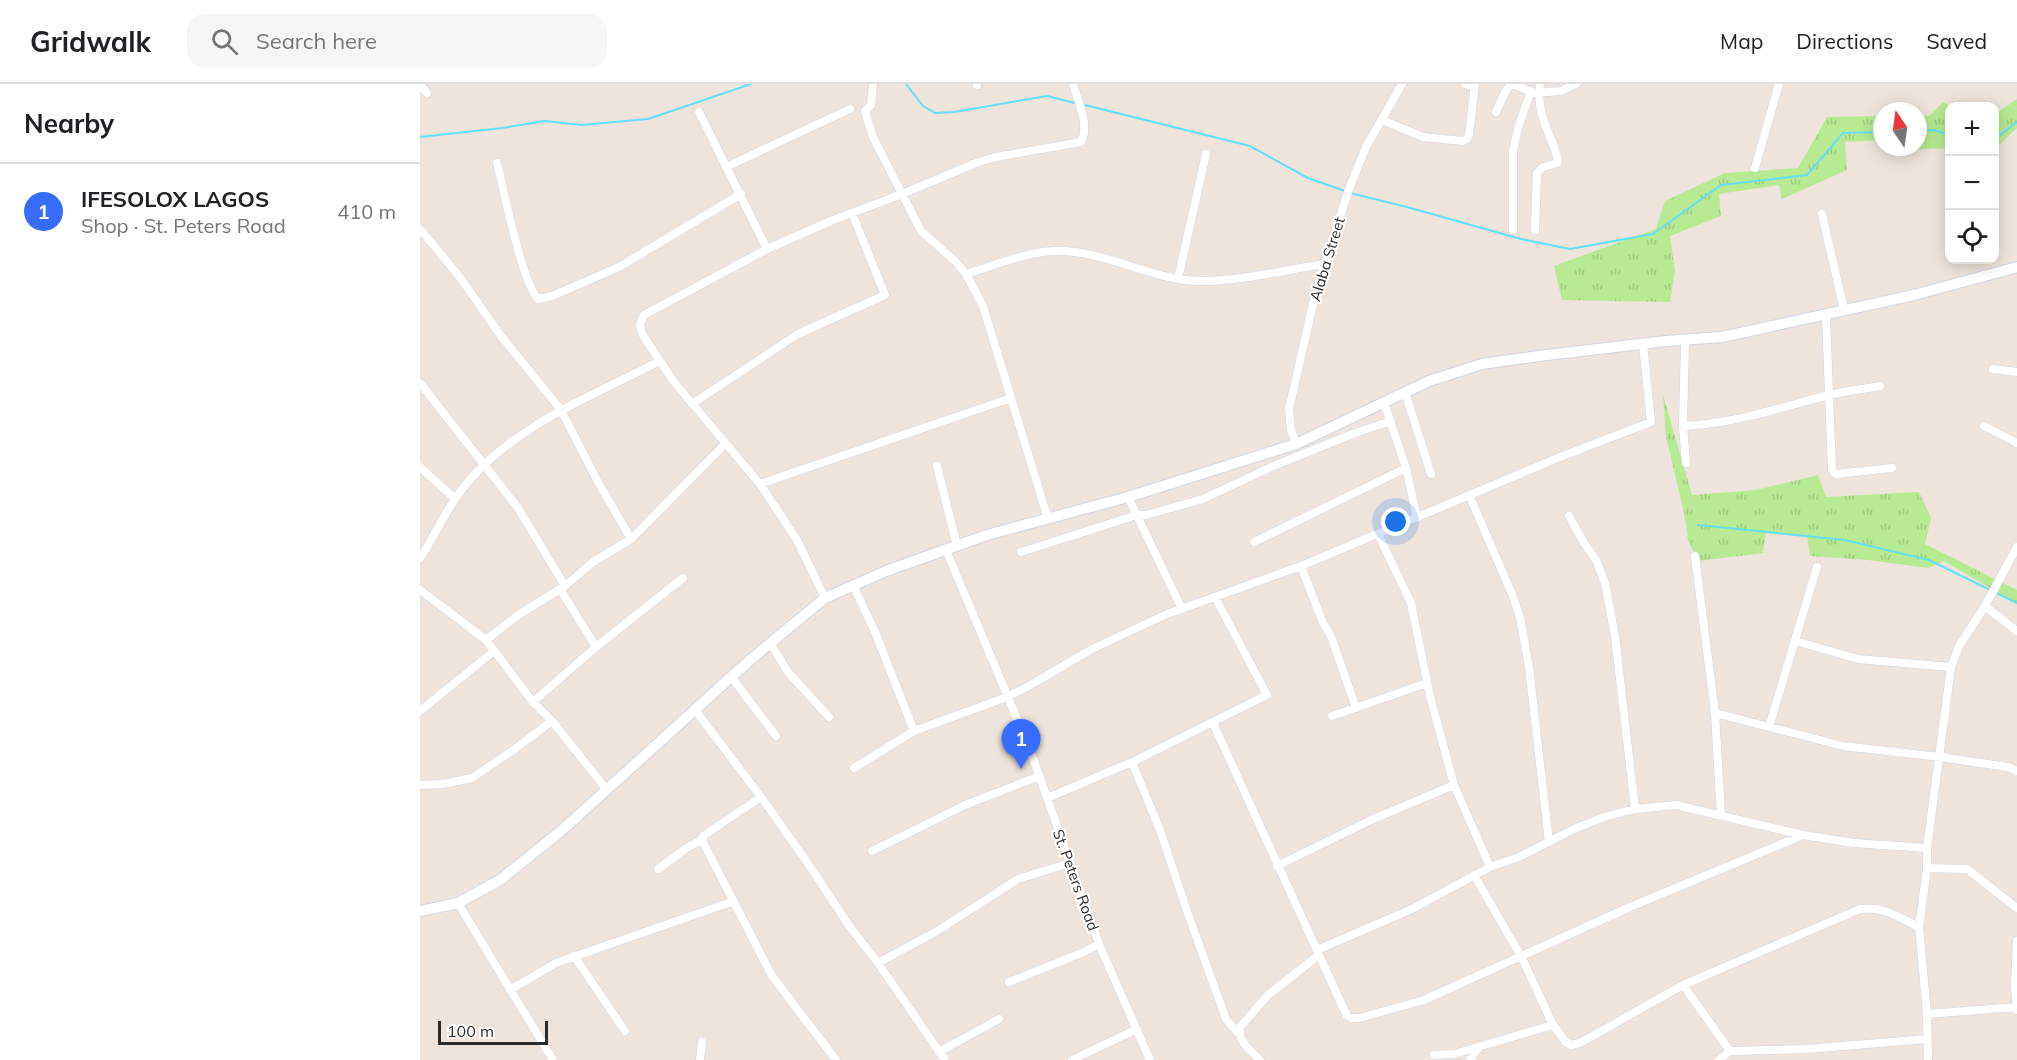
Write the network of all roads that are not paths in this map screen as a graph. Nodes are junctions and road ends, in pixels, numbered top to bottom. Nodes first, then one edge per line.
1 (420, 84) edge
2 (873, 84) edge
3 (1073, 84) edge
4 (1402, 84) edge
5 (1465, 84) edge
6 (1576, 84) edge
7 (1778, 84) edge
8 (1475, 85) edge
9 (1536, 89) edge
10 (427, 93) dead end
11 (850, 109) dead end
12 (699, 112) dead end
13 (1496, 112) dead end
14 (1382, 120) junction
15 (1206, 154) dead end
16 (497, 163) dead end
17 (726, 167) junction
18 (1755, 168) dead end
19 (741, 194) junction
20 (902, 194) junction
21 (852, 213) junction
22 (1822, 214) dead end
23 (420, 229) edge
24 (1513, 230) dead end
25 (1535, 230) dead end
26 (767, 249) junction
27 (1324, 264) junction
28 (2017, 267) edge
29 (966, 274) junction
30 (1178, 279) junction
31 (1844, 310) junction
32 (1826, 316) junction
33 (1682, 341) junction
34 (1643, 344) junction
35 (660, 361) junction
36 (1993, 369) dead end
37 (2017, 372) edge
38 (420, 383) edge
39 (1880, 386) dead end
40 (1405, 392) junction
41 (1829, 395) junction
42 (1011, 398) junction
43 (1384, 403) junction
44 (692, 404) junction
45 (561, 410) junction
46 (1391, 421) junction
47 (1683, 426) junction
48 (1984, 426) dead end
49 (2017, 443) edge
50 (725, 444) junction
51 (1296, 444) junction
52 (1686, 463) dead end
53 (485, 465) junction
54 (937, 466) dead end
55 (420, 467) edge
56 (1406, 468) junction
57 (1892, 468) dead end
58 (1431, 474) dead end
59 (760, 484) junction
60 (1128, 497) junction
61 (1470, 497) junction
62 (455, 499) junction
63 (1137, 515) junction
64 (1569, 516) dead end
65 (1418, 518) junction
66 (1048, 519) junction
67 (1378, 534) junction
68 (631, 539) junction
69 (1254, 542) dead end
70 (957, 546) junction
71 (2017, 547) edge
72 (946, 550) junction
73 (1021, 552) dead end
74 (1695, 556) dead end
75 (420, 558) edge
76 (1301, 566) junction
77 (1817, 567) dead end
78 (683, 578) dead end
79 (853, 585) junction
80 (562, 588) junction
81 (420, 590) edge
82 (1215, 597) junction
83 (825, 598) junction
84 (1987, 603) junction
85 (1182, 609) junction
86 (2017, 631) edge
87 (486, 640) junction
88 (1795, 641) junction
89 (770, 643) junction
90 (596, 646) junction
91 (494, 651) junction
92 (1951, 667) junction
93 (732, 678) junction
94 (1427, 684) junction
95 (1007, 697) junction
96 (533, 702) junction
97 (1356, 708) junction
98 (695, 710) junction
99 (420, 711) edge
100 (1715, 713) junction
101 (1332, 716) dead end
102 (828, 717) dead end
103 (552, 722) junction
104 (1213, 723) junction
105 (1769, 727) junction
106 (914, 731) junction
107 (776, 736) dead end
108 (1940, 757) junction
109 (1132, 762) junction
110 (854, 768) dead end
111 (2017, 771) edge
112 (1040, 776) junction
113 (420, 785) edge
114 (1454, 785) junction
115 (607, 790) junction
116 (761, 797) junction
117 (1047, 798) junction
118 (1635, 808) junction
119 (1721, 815) junction
120 (1803, 835) junction
121 (703, 839) junction
122 (1549, 842) junction
123 (1927, 848) junction
124 (872, 850) dead end
125 (1070, 863) junction
126 (1277, 866) junction
127 (1490, 867) junction
128 (1927, 868) junction
129 (658, 869) dead end
130 (1474, 875) junction
131 (734, 901) junction
132 (458, 903) junction
133 (2017, 908) edge
134 (420, 910) edge
135 (1919, 927) junction
136 (2017, 941) edge
137 (1099, 944) junction
138 (1318, 952) junction
139 (574, 956) junction
140 (1522, 957) junction
141 (878, 963) junction
142 (1009, 982) dead end
143 (1683, 985) junction
144 (2016, 987) edge
145 (510, 990) junction
146 (2017, 1009) edge
147 (1926, 1014) junction
148 (999, 1019) dead end
149 (1553, 1025) junction
150 (1137, 1029) junction
151 (625, 1031) dead end
152 (1238, 1033) junction
153 (1927, 1039) junction
154 (702, 1042) dead end
155 (1479, 1047) junction
156 (1730, 1051) junction
157 (939, 1052) junction
158 (1434, 1055) dead end
159 (553, 1060) edge
160 (700, 1060) edge
161 (836, 1060) edge
162 (945, 1060) edge
163 (1072, 1060) edge
164 (1150, 1060) edge
165 (1258, 1060) edge
166 (1470, 1060) edge
167 (1719, 1060) edge
168 (1928, 1060) edge

1 - 10 street
2 - 20 street
3 - 20 street
4 - 14 street, Alaba Street
5 - 8 street
6 - 9 street
7 - 18 street
8 - 14 street
9 - 13 street
9 - 24 street
9 - 25 street
11 - 17 street
12 - 17 street
14 - 27 street, Alaba Street
15 - 30 street
16 - 19 street
17 - 19 street
19 - 26 street
20 - 21 street
20 - 29 street
21 - 26 street
21 - 44 street
22 - 31 street
23 - 45 street
26 - 35 street
27 - 30 street
27 - 51 street, Alaba Street
28 - 31 main road
29 - 30 street
29 - 42 street
31 - 32 main road
32 - 33 main road
32 - 41 street
33 - 34 main road
33 - 47 street
34 - 40 main road
34 - 61 street
35 - 44 street
35 - 45 street
36 - 37 street
38 - 53 street
39 - 41 street
40 - 43 main road
40 - 58 street
41 - 47 street
41 - 57 street
42 - 59 street
42 - 66 street
43 - 46 street
43 - 51 main road
44 - 50 street
45 - 53 street
45 - 68 street
46 - 56 street
46 - 63 street
47 - 52 street
48 - 49 street
50 - 59 street
50 - 68 street
51 - 60 main road
53 - 62 street
53 - 80 street
54 - 70 street
55 - 62 street
56 - 65 street
56 - 69 street
59 - 83 street
60 - 63 street
60 - 66 main road
61 - 65 street
61 - 122 street
62 - 75 street
63 - 73 street
63 - 85 street
64 - 118 street
65 - 67 street
66 - 70 main road
67 - 76 street
67 - 94 street
68 - 80 street
70 - 72 main road
71 - 84 street
72 - 79 main road
72 - 95 street, St. Peters Road
74 - 100 street
76 - 82 street
76 - 97 street
77 - 88 street
78 - 90 street
79 - 83 main road
79 - 106 street
80 - 87 street
80 - 90 street
81 - 87 street
82 - 85 street
82 - 104 street
83 - 89 main road
84 - 86 street
84 - 92 street
85 - 95 street
87 - 91 street
88 - 92 street
88 - 105 street
89 - 93 main road
89 - 102 street
90 - 96 street
91 - 96 street
91 - 99 street
92 - 108 street
93 - 98 main road
93 - 107 street
94 - 97 street
94 - 114 street
95 - 106 street
95 - 112 street, St. Peters Road
96 - 103 street
97 - 101 street
98 - 115 main road
98 - 116 street
100 - 105 street
100 - 119 street
103 - 113 street
103 - 115 street
104 - 109 street
104 - 126 street
105 - 108 street
106 - 110 street
108 - 111 street
108 - 123 street
109 - 117 street
109 - 152 street
112 - 117 street, St. Peters Road
112 - 124 street
114 - 126 street
114 - 127 street
115 - 132 main road
116 - 121 street
116 - 141 street
117 - 125 street, St. Peters Road
118 - 119 street
118 - 122 street
119 - 120 street
120 - 123 street
120 - 140 street
121 - 129 street
121 - 131 street
122 - 127 street
123 - 128 street
125 - 137 street, St. Peters Road
125 - 141 street
126 - 138 street
127 - 130 street
128 - 133 street
128 - 135 street
130 - 138 street
130 - 140 street
131 - 139 street
131 - 161 street
132 - 134 main road
132 - 145 street
135 - 143 street
135 - 147 street
136 - 144 street
137 - 142 street
137 - 150 street, St. Peters Road
138 - 140 street
138 - 152 street
139 - 145 street
139 - 151 street
140 - 149 street
141 - 157 street
143 - 149 street
143 - 156 street
144 - 146 street
145 - 159 street
146 - 147 street
147 - 153 street
148 - 157 street
149 - 155 street
150 - 163 street
150 - 164 street, St. Peters Road
152 - 165 street
153 - 156 street
153 - 168 street
154 - 160 street
155 - 158 street
155 - 166 street
156 - 167 street
157 - 162 street

